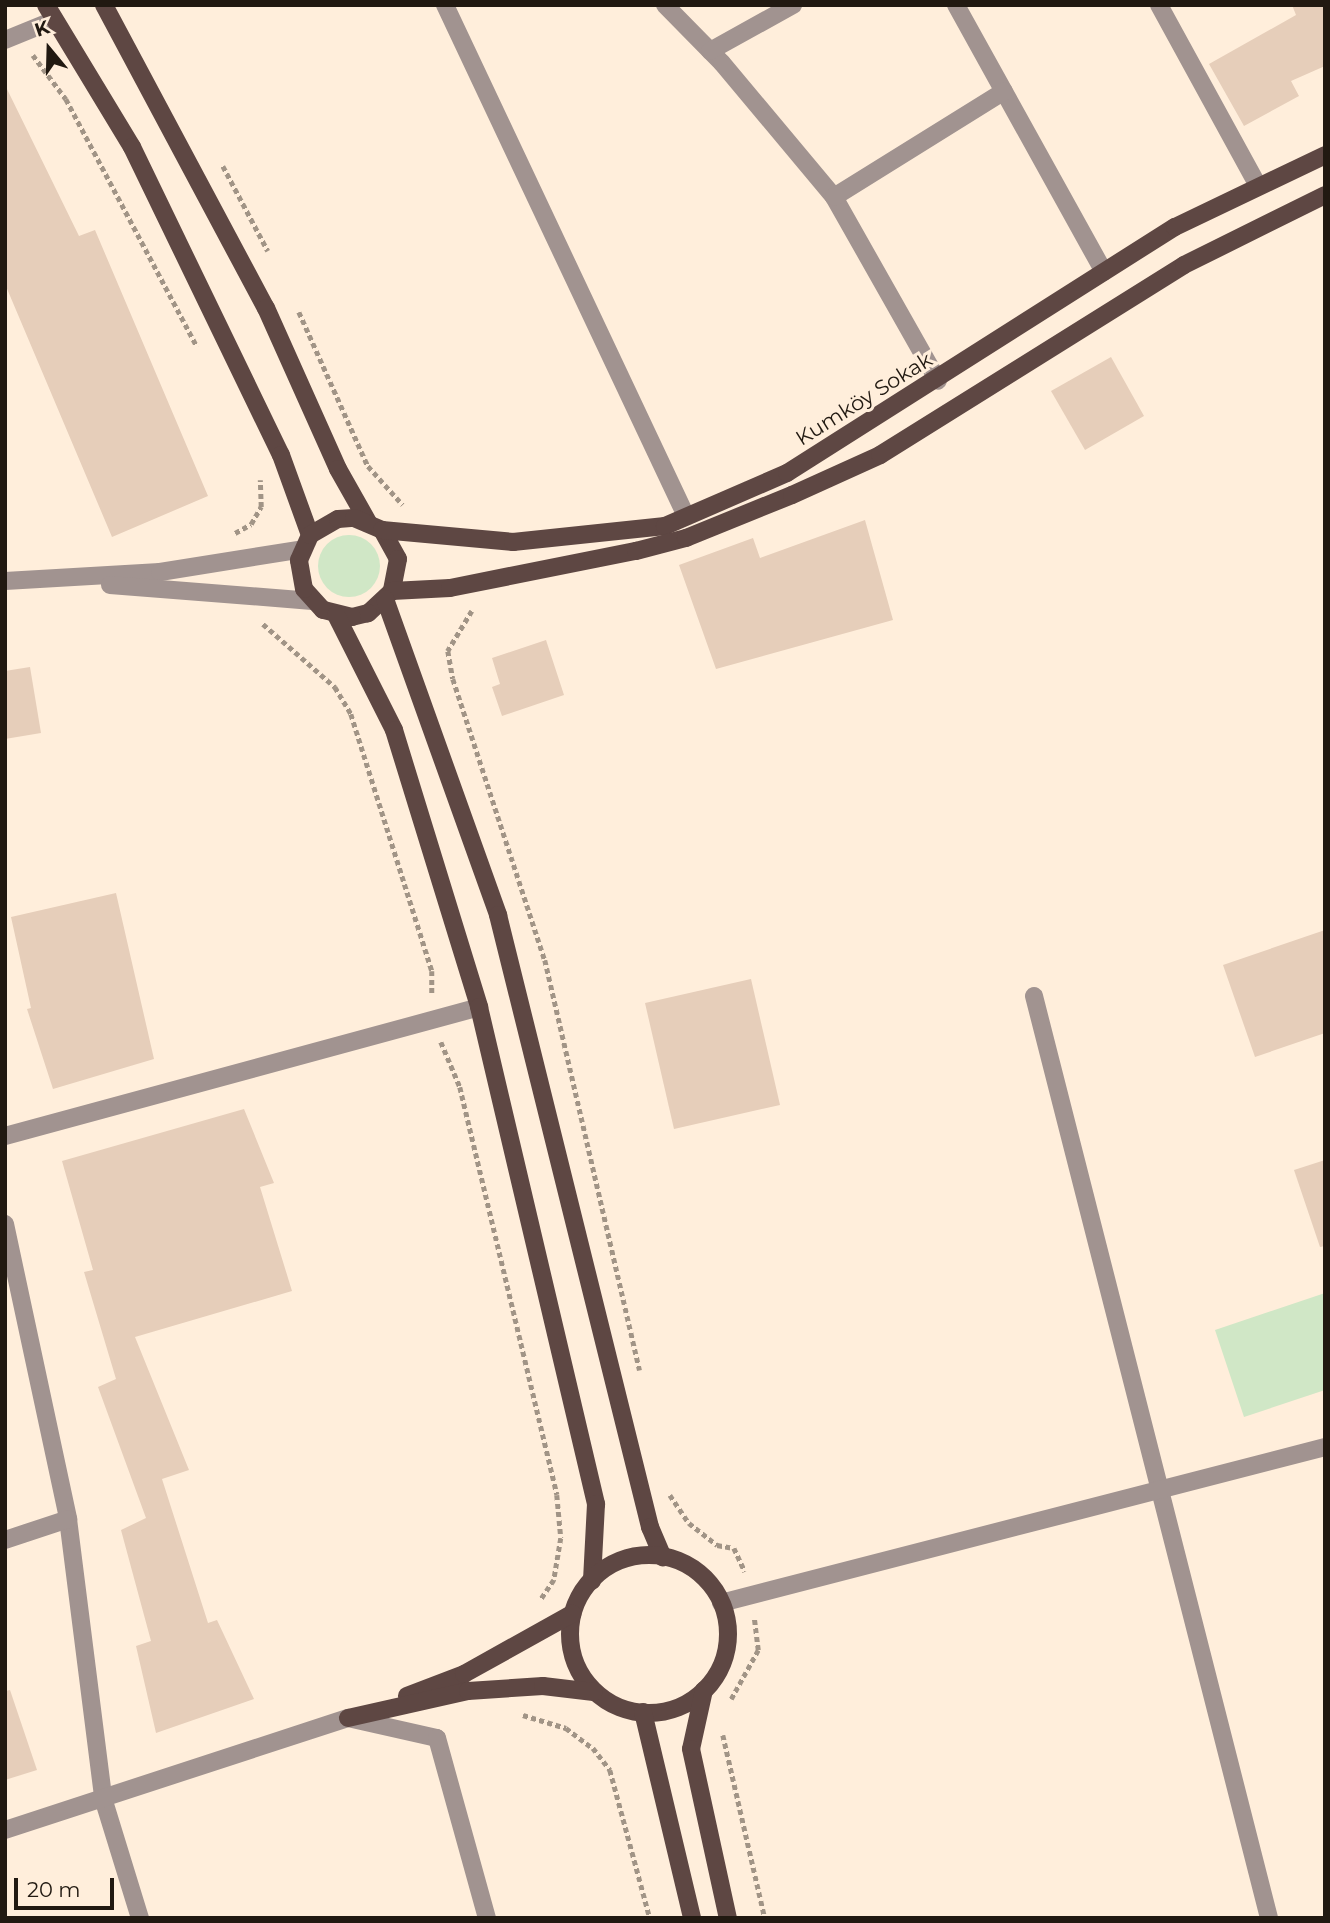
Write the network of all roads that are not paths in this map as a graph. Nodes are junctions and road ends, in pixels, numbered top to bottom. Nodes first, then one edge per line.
1 (104, 5) edge
2 (444, 5) edge
3 (665, 5) edge
4 (793, 5) edge
5 (957, 5) edge
6 (1159, 5) edge
7 (50, 12) edge
8 (5, 40) edge
9 (710, 51) junction
10 (1004, 91) junction
11 (1325, 155) edge
12 (1257, 184) junction
13 (1325, 195) edge
14 (834, 197) junction
15 (1104, 272) junction
16 (938, 381) junction
17 (686, 516) junction
18 (375, 526) junction
19 (307, 542) junction
20 (5, 581) edge
21 (65, 581) junction
22 (389, 595) junction
23 (312, 601) junction
24 (336, 615) junction
25 (1034, 996) dead end
26 (479, 1007) junction
27 (5, 1136) edge
28 (5, 1224) edge
29 (1325, 1447) edge
30 (1162, 1488) junction
31 (68, 1519) junction
32 (5, 1540) edge
33 (663, 1557) junction
34 (592, 1581) junction
35 (721, 1603) junction
36 (572, 1614) junction
37 (704, 1690) junction
38 (594, 1692) junction
39 (643, 1712) junction
40 (348, 1718) junction
41 (103, 1798) junction
42 (5, 1830) edge
43 (140, 1918) edge
44 (487, 1918) edge
45 (692, 1918) edge
46 (728, 1918) edge
47 (1269, 1918) edge

1 - 18 main road
2 - 17 street
3 - 9 street
4 - 9 street
5 - 10 street
6 - 12 street
7 - 8 street
7 - 19 main road
9 - 14 street
10 - 14 street
10 - 15 street
11 - 12 main road, Kumköy Sokak
12 - 15 main road, Kumköy Sokak
13 - 22 main road
14 - 16 street
15 - 16 main road, Kumköy Sokak
16 - 17 main road, Kumköy Sokak
17 - 18 main road, Kumköy Sokak
18 - 19 main road
18 - 22 main road
19 - 21 street
19 - 23 main road
20 - 21 street
21 - 23 street
22 - 24 main road
22 - 33 main road
23 - 24 main road
24 - 26 main road
25 - 30 street
26 - 27 street
26 - 34 main road
28 - 31 street
29 - 30 street
30 - 35 street
30 - 47 street
31 - 32 street
31 - 41 street
33 - 34 main road
33 - 35 main road
34 - 36 main road
35 - 37 main road
36 - 38 main road
36 - 40 main road
37 - 39 main road
37 - 46 main road
38 - 39 main road
38 - 40 main road
39 - 45 main road
40 - 41 street
40 - 44 street
41 - 42 street
41 - 43 street

